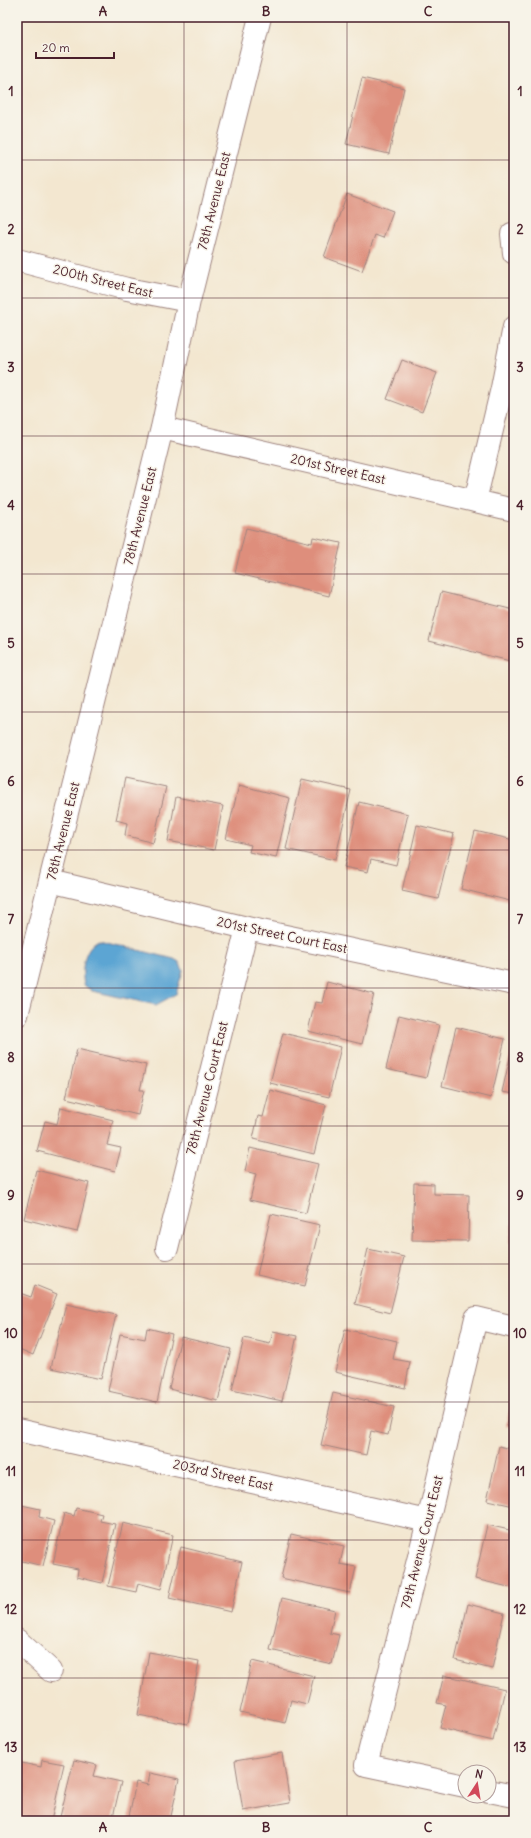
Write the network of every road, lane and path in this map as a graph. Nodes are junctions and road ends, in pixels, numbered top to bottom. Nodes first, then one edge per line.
1 (260, 17) edge
2 (17, 260) edge
3 (189, 301) junction
4 (514, 327) edge
5 (162, 428) junction
6 (475, 501) junction
7 (514, 510) edge
8 (50, 881) junction
9 (247, 928) junction
10 (514, 984) edge
11 (17, 1015) edge
12 (167, 1248) dead end
13 (514, 1327) edge
14 (17, 1430) edge
15 (428, 1521) junction
16 (17, 1640) edge
17 (51, 1671) dead end
18 (457, 1784) edge
19 (497, 1793) edge
20 (514, 1796) edge

1 - 3 street, 78th Avenue East
2 - 3 street, 200th Street East
3 - 5 street, 78th Avenue East
4 - 6 street
5 - 6 street, 201st Street East
5 - 8 street, 78th Avenue East
6 - 7 street, 201st Street East
8 - 9 street, 201st Street Court East
8 - 11 street, 78th Avenue East
9 - 10 street, 201st Street Court East
9 - 12 street, 78th Avenue Court East
13 - 15 street, 79th Avenue Court East
14 - 15 street, 203rd Street East
15 - 18 street, 79th Avenue Court East
16 - 17 street
19 - 20 street

